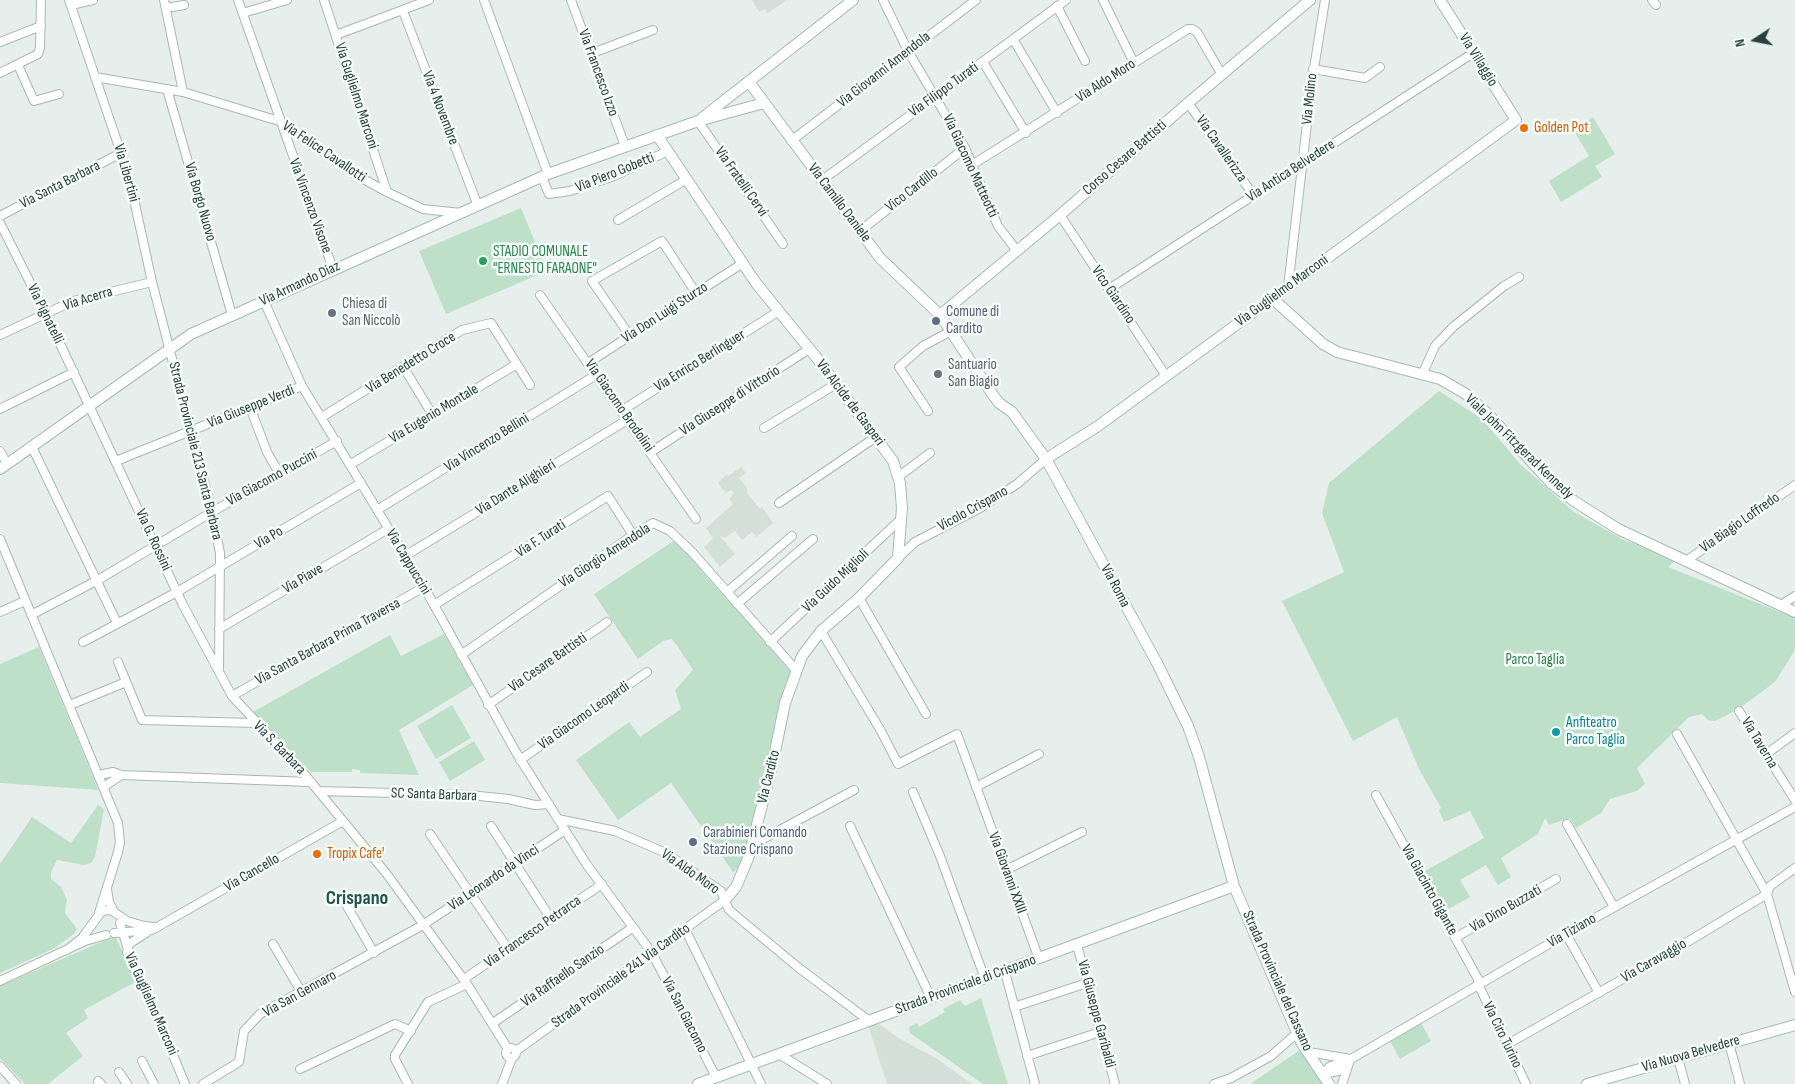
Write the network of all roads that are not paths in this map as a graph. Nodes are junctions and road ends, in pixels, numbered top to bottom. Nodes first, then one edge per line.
1 (40, 0) edge
2 (93, 0) edge
3 (238, 0) edge
4 (287, 0) edge
5 (324, 0) edge
6 (429, 0) edge
7 (484, 0) edge
8 (570, 0) edge
9 (853, 0) edge
10 (882, 0) edge
11 (976, 0) edge
12 (1066, 0) edge
13 (1103, 0) edge
14 (1310, 0) edge
15 (1324, 0) edge
16 (1440, 0) edge
17 (70, 3) edge
18 (165, 4) edge
19 (184, 4) dead end
20 (1057, 6) junction
21 (403, 11) junction
22 (243, 13) junction
23 (41, 26) junction
24 (653, 30) dead end
25 (336, 35) junction
26 (1013, 39) junction
27 (0, 42) edge
28 (908, 51) junction
29 (1473, 53) junction
30 (590, 54) junction
31 (1085, 61) dead end
32 (983, 62) junction
33 (1134, 63) junction
34 (18, 65) junction
35 (1380, 67) dead end
36 (1313, 69) junction
37 (0, 73) edge
38 (1222, 75) junction
39 (96, 77) junction
40 (749, 82) junction
41 (167, 89) junction
42 (182, 92) junction
43 (59, 94) dead end
44 (935, 96) junction
45 (724, 100) junction
46 (764, 102) junction
47 (1188, 103) junction
48 (728, 112) junction
49 (1057, 113) junction
50 (1516, 120) joint
51 (279, 121) junction
52 (698, 121) junction
53 (1026, 133) junction
54 (657, 135) junction
55 (791, 141) junction
56 (625, 146) junction
57 (965, 148) junction
58 (668, 151) junction
59 (121, 153) junction
60 (1303, 164) junction
61 (972, 165) junction
62 (545, 176) junction
63 (687, 179) junction
64 (821, 180) junction
65 (387, 192) junction
66 (1254, 196) junction
67 (478, 206) junction
68 (461, 213) junction
69 (1060, 215) junction
70 (0, 216) edge
71 (618, 220) dead end
72 (0, 223) edge
73 (860, 231) junction
74 (783, 244) dead end
75 (1017, 251) junction
76 (742, 263) junction
77 (332, 269) junction
78 (1519, 277) dead end
79 (152, 282) junction
80 (1288, 287) junction
81 (1109, 289) junction
82 (696, 293) junction
83 (540, 295) dead end
84 (1272, 299) junction
85 (264, 301) junction
86 (779, 311) junction
87 (46, 314) junction
88 (940, 315) junction
89 (232, 316) junction
90 (951, 331) junction
91 (0, 335) edge
92 (630, 336) junction
93 (170, 349) junction
94 (809, 349) junction
95 (588, 363) junction
96 (517, 364) junction
97 (404, 368) junction
98 (74, 372) junction
99 (596, 375) junction
100 (1422, 375) junction
101 (1166, 376) junction
102 (836, 384) junction
103 (530, 385) dead end
104 (302, 386) junction
105 (90, 406) junction
106 (250, 406) junction
107 (0, 409) edge
108 (621, 411) junction
109 (928, 411) dead end
110 (432, 414) junction
111 (322, 417) junction
112 (627, 420) junction
113 (764, 428) dead end
114 (191, 431) junction
115 (876, 437) junction
116 (337, 441) junction
117 (32, 447) junction
118 (0, 451) edge
119 (651, 452) junction
120 (930, 453) dead end
121 (1046, 459) junction
122 (116, 461) junction
123 (351, 464) junction
124 (3, 466) edge
125 (279, 473) junction
126 (898, 477) junction
127 (361, 483) junction
128 (1795, 485) edge
129 (779, 503) dead end
130 (377, 510) junction
131 (212, 512) junction
132 (696, 519) dead end
133 (901, 519) junction
134 (388, 529) junction
135 (633, 535) junction
136 (792, 536) dead end
137 (0, 539) edge
138 (813, 539) dead end
139 (156, 545) junction
140 (405, 556) junction
141 (898, 558) junction
142 (1686, 561) junction
143 (220, 568) junction
144 (98, 580) junction
145 (424, 587) junction
146 (178, 592) junction
147 (727, 592) junction
148 (1795, 596) edge
149 (859, 598) junction
150 (25, 601) junction
151 (737, 604) junction
152 (434, 605) junction
153 (1781, 605) junction
154 (0, 612) edge
155 (1795, 612) edge
156 (31, 615) junction
157 (607, 622) dead end
158 (117, 623) junction
159 (219, 629) junction
160 (821, 631) junction
161 (83, 642) dead end
162 (770, 642) junction
163 (461, 655) junction
164 (118, 662) dead end
165 (219, 672) junction
166 (647, 672) dead end
167 (794, 674) junction
168 (126, 682) junction
169 (232, 696) junction
170 (488, 704) junction
171 (70, 705) junction
172 (1740, 711) dead end
173 (926, 714) dead end
174 (255, 723) junction
175 (1795, 733) edge
176 (1677, 734) dead end
177 (1039, 754) dead end
178 (1766, 755) junction
179 (520, 760) junction
180 (99, 775) junction
181 (121, 775) junction
182 (311, 782) junction
183 (104, 787) junction
184 (976, 787) junction
185 (854, 790) dead end
186 (319, 791) junction
187 (913, 792) dead end
188 (1376, 795) dead end
189 (1795, 800) edge
190 (549, 804) junction
191 (1795, 807) edge
192 (558, 819) junction
193 (343, 821) junction
194 (1567, 824) dead end
195 (491, 826) dead end
196 (850, 826) dead end
197 (565, 830) junction
198 (1082, 832) dead end
199 (430, 834) dead end
200 (1736, 840) junction
201 (752, 845) junction
202 (515, 863) junction
203 (1795, 868) edge
204 (1006, 870) junction
205 (1556, 879) dead end
206 (602, 884) junction
207 (1234, 886) junction
208 (107, 887) junction
209 (470, 893) junction
210 (1767, 894) junction
211 (725, 900) junction
212 (347, 906) dead end
213 (1614, 907) junction
214 (97, 916) junction
215 (117, 916) junction
216 (552, 919) junction
217 (160, 925) junction
218 (423, 925) junction
219 (632, 928) junction
220 (685, 929) junction
221 (152, 930) junction
222 (114, 934) junction
223 (1566, 934) junction
224 (1455, 938) junction
225 (272, 944) dead end
226 (1077, 945) junction
227 (508, 949) junction
228 (67, 950) junction
229 (127, 952) junction
230 (374, 953) junction
231 (652, 953) junction
232 (1039, 959) junction
233 (1005, 972) junction
234 (985, 979) junction
235 (0, 981) edge
236 (466, 982) junction
237 (1087, 983) junction
238 (1479, 986) junction
239 (1795, 992) edge
240 (302, 993) junction
241 (1599, 993) junction
242 (932, 998) junction
243 (1014, 1007) junction
244 (868, 1020) junction
245 (493, 1024) junction
246 (1795, 1025) edge
247 (410, 1030) junction
248 (1100, 1032) junction
249 (1299, 1037) junction
250 (1729, 1043) junction
251 (1506, 1045) junction
252 (1308, 1052) junction
253 (512, 1053) junction
254 (779, 1054) junction
255 (1027, 1056) junction
256 (1678, 1058) junction
257 (1351, 1059) junction
258 (142, 1061) dead end
259 (751, 1065) junction
260 (0, 1066) edge
261 (300, 1069) dead end
262 (118, 1072) dead end
263 (1323, 1074) junction
264 (716, 1077) junction
265 (16, 1084) edge
266 (127, 1084) edge
267 (154, 1084) edge
268 (185, 1084) edge
269 (203, 1084) edge
270 (408, 1084) edge
271 (502, 1084) edge
272 (698, 1084) edge
273 (761, 1084) edge
274 (827, 1084) edge
275 (1035, 1084) edge
276 (1115, 1084) edge
277 (1214, 1084) edge
278 (1329, 1084) edge
279 (1342, 1084) edge
280 (1526, 1084) edge
281 (1587, 1084) edge
282 (1685, 1084) edge
283 (1740, 1084) edge

1 - 23 street
2 - 17 street
3 - 22 street, Via Vincenzo Visone
4 - 22 street
5 - 25 street, Via Guglielmo Marconi
6 - 21 street
7 - 62 street
8 - 30 street, Via Francesco Izzo
9 - 40 street
10 - 28 street, Via Giacomo Matteotti
11 - 28 street, Via Giovanni Amendola
12 - 20 street, Via Filippo Turati
13 - 33 street
14 - 38 street, Corso Cesare Battisti
15 - 36 street, Via Molino
16 - 29 street, Via Villaggio
17 - 39 street, Via Libertini
18 - 19 street
18 - 42 street
20 - 26 street, Via Filippo Turati
20 - 31 street
21 - 25 street
21 - 67 street, Via 4 Novembre
22 - 51 street, Via Vincenzo Visone
23 - 27 street
23 - 34 street
24 - 30 street
25 - 65 street, Via Guglielmo Marconi
26 - 32 street, Via Filippo Turati
26 - 49 street
28 - 44 street, Via Giacomo Matteotti
28 - 55 street, Via Giovanni Amendola
29 - 50 street, Via Villaggio
29 - 60 street, Via Antica Belvedere
30 - 56 street, Via Francesco Izzo
32 - 44 street, Via Filippo Turati
32 - 53 street
33 - 38 street, Via Aldo Moro
33 - 49 street, Via Aldo Moro
34 - 37 street
34 - 43 street
35 - 36 street
36 - 60 street, Via Molino
38 - 47 street, Corso Cesare Battisti
39 - 41 street, Via Felice Cavallotti
39 - 59 street, Via Libertini
40 - 45 street
40 - 46 street, Via Camillo Daniele
41 - 42 street, Via Felice Cavallotti
41 - 89 street, Via Borgo Nuovo
42 - 51 street, Via Felice Cavallotti
44 - 57 street, Via Giacomo Matteotti
44 - 64 street, Via Filippo Turati
45 - 48 street
45 - 52 street
46 - 48 street, Via Armando Diaz
46 - 55 street, Via Camillo Daniele
47 - 66 street, Via Cavallerizza
47 - 69 street, Corso Cesare Battisti
48 - 52 street, Via Armando Diaz
49 - 53 street, Via Aldo Moro
50 - 80 street, Via Guglielmo Marconi
51 - 65 street, Via Felice Cavallotti
51 - 77 street, Via Vincenzo Visone
52 - 54 street, Via Armando Diaz
52 - 74 street, Via Fratelli Cervi
53 - 61 street, Via Aldo Moro
54 - 56 street, Via Armando Diaz
54 - 58 street, Via Alcide de Gasperi
55 - 64 street, Via Camillo Daniele
56 - 62 street, Via Armando Diaz
57 - 61 street, Via Giacomo Matteotti
57 - 73 street, Vico Cardillo
58 - 62 street, Via Piero Gobetti
58 - 63 street, Via Alcide de Gasperi
59 - 70 street, Via Santa Barbara
59 - 79 street, Via Libertini
60 - 66 street, Via Antica Belvedere
60 - 80 street, Via Molino
61 - 75 street, Via Giacomo Matteotti
62 - 67 street, Via Armando Diaz
63 - 71 street
63 - 76 street, Via Alcide de Gasperi
64 - 73 street, Via Camillo Daniele
65 - 68 street, Via Felice Cavallotti
66 - 81 street, Via Antica Belvedere
67 - 68 street, Via Armando Diaz
68 - 77 street, Via Armando Diaz
69 - 75 street, Corso Cesare Battisti
69 - 81 street, Vico Giardino
72 - 87 street, Via Pignatelli
73 - 88 street, Via Camillo Daniele
75 - 88 street, Corso Cesare Battisti
76 - 82 street, Via Don Luigi Sturzo
76 - 86 street, Via Alcide de Gasperi
77 - 85 street, Via Armando Diaz
78 - 100 street
79 - 87 street, Via Acerra
79 - 93 street, Via Libertini
80 - 84 street, Via Guglielmo Marconi
81 - 101 street, Vico Giardino
82 - 92 street, Via Don Luigi Sturzo
82 - 92 street
83 - 95 street, Via Giacomo Brodolini
84 - 100 street, Viale John Fitzgerad Kennedy
84 - 101 street, Via Guglielmo Marconi
85 - 89 street, Via Armando Diaz
85 - 104 street, Via Cappuccini
86 - 94 street, Via Alcide de Gasperi
86 - 108 street, Via Enrico Berlinguer
87 - 91 street, Via Acerra
87 - 98 street, Via Pignatelli
88 - 90 street, Via Roma
89 - 93 street, Via Armando Diaz
90 - 109 street
90 - 121 street, Via Roma
92 - 95 street, Via Don Luigi Sturzo
93 - 105 street, Via Armando Diaz
93 - 114 street, Strada Provinciale 213 Santa Barbara
94 - 102 street, Via Alcide de Gasperi
94 - 119 street, Via Giuseppe di Vittorio
95 - 99 street, Via Giacomo Brodolini
96 - 97 street, Via Benedetto Croce
96 - 103 street, Via Benedetto Croce
96 - 110 street, Via Eugenio Montale
97 - 110 street
97 - 111 street, Via Benedetto Croce
98 - 105 street, Via Pignatelli
98 - 107 street
99 - 108 street, Via Giacomo Brodolini
99 - 130 street, Via Vincenzo Bellini
100 - 142 street, Viale John Fitzgerad Kennedy
101 - 121 street, Via Guglielmo Marconi
102 - 113 street
102 - 115 street, Via Alcide de Gasperi
104 - 106 street, Via Giuseppe Verdi
104 - 111 street, Via Cappuccini
105 - 117 street, Via Armando Diaz
105 - 122 street, Via G. Rossini
106 - 114 street, Via Giuseppe Verdi
106 - 125 street
108 - 112 street, Via Giacomo Brodolini
110 - 123 street, Via Eugenio Montale
111 - 116 street, Via Cappuccini
112 - 119 street, Via Giacomo Brodolini
112 - 140 street, Via Dante Alighieri
114 - 122 street, Via Giuseppe Verdi
114 - 131 street, Strada Provinciale 213 Santa Barbara
115 - 126 street, Via Alcide de Gasperi
115 - 129 street
116 - 123 street, Via Cappuccini
116 - 125 street, Via Giacomo Puccini
117 - 124 street, Via Armando Diaz
117 - 144 street
118 - 124 street
119 - 132 street, Via Giacomo Brodolini
120 - 126 street
121 - 141 street, Vicolo Crispano
121 - 207 street, Via Roma
122 - 139 street, Via G. Rossini
123 - 127 street, Via Cappuccini
125 - 131 street, Via Giacomo Puccini
126 - 133 street, Via Alcide de Gasperi
127 - 130 street, Via Cappuccini
127 - 143 street, Via Po
128 - 142 street, Via Biagio Loffredo
130 - 134 street, Via Cappuccini
131 - 139 street, Via Giacomo Puccini
131 - 143 street, Strada Provinciale 213 Santa Barbara
133 - 141 street, Via Alcide de Gasperi
133 - 162 street, Via Guido Miglioli
134 - 140 street, Via Cappuccini
134 - 159 street, Via Piave
135 - 147 street, Via Giorgio Amendola
135 - 152 street, Via F. Turati
135 - 163 street, Via Giorgio Amendola
136 - 147 street
137 - 150 street
138 - 151 street
139 - 144 street, Via Giacomo Puccini
139 - 146 street, Via G. Rossini
140 - 145 street, Via Cappuccini
141 - 149 street
142 - 153 street, Viale John Fitzgerad Kennedy
143 - 146 street, Via Po
143 - 159 street, Strada Provinciale 213 Santa Barbara
144 - 156 street, Via Giacomo Puccini
144 - 158 street
145 - 152 street, Via Cappuccini
145 - 169 street, Via Santa Barbara Prima Traversa
146 - 158 street, Via Po
146 - 165 street, Via G. Rossini
147 - 151 street, Via Giorgio Amendola
148 - 153 street
149 - 160 street
149 - 173 street
150 - 154 street
150 - 156 street
151 - 162 street, Via Giorgio Amendola
152 - 163 street, Via Cappuccini
153 - 155 street, Viale John Fitzgerad Kennedy
156 - 171 street
157 - 170 street, Via Cesare Battisti
158 - 161 street, Via Po
159 - 165 street, Strada Provinciale 213 Santa Barbara
160 - 167 street
160 - 184 street, Via Giovanni XXIII
162 - 167 street, Via Giorgio Amendola
163 - 170 street, Via Cappuccini
164 - 168 street
165 - 169 street, Via S. Barbara
166 - 179 street, Via Giacomo Leopardi
167 - 201 street, Via Cardito
168 - 171 street
168 - 174 street
169 - 174 street, Via S. Barbara
170 - 179 street, Via Cappuccini
171 - 180 street
172 - 178 street, Via Taverna
174 - 182 street, Via S. Barbara
175 - 178 street
176 - 200 street
177 - 184 street
178 - 189 street, Via Taverna
179 - 190 street, Via Cappuccini
180 - 181 street
180 - 183 street
181 - 182 street
181 - 183 street
182 - 186 street, Via S. Barbara
183 - 208 street
184 - 204 street, Via Giovanni XXIII
185 - 201 street
186 - 190 street, SC Santa Barbara
186 - 193 street, Via S. Barbara
187 - 234 street
188 - 224 street, Via Giacinto Gigante
190 - 192 street, Via Cappuccini
191 - 200 street, Via Tiziano
192 - 197 street
192 - 211 street, Via Aldo Moro
193 - 217 street, Via Cancello
193 - 218 street
194 - 213 street
195 - 202 street
196 - 242 street
197 - 202 street, Via Leonardo da Vinci
197 - 206 street
198 - 204 street
199 - 209 street
200 - 210 street
200 - 213 street, Via Tiziano
201 - 211 street, Via Cardito
202 - 209 street, Via Leonardo da Vinci
202 - 216 street
203 - 210 street, Via Caravaggio
204 - 232 street, Via Giovanni XXIII
205 - 224 street, Via Dino Buzzati
206 - 216 street, Via Francesco Petrarca
206 - 219 street
207 - 226 street, Strada Provinciale di Crispano
207 - 249 street, Strada Provinciale del Cassano
208 - 214 street
208 - 215 street
209 - 218 street, Via Leonardo da Vinci
209 - 227 street
210 - 239 street
210 - 241 street, Via Caravaggio
211 - 220 street, Strada Provinciale 241 Via Cardito
211 - 244 street, Via Aldo Moro
212 - 230 street
213 - 223 street, Via Tiziano
214 - 215 street
214 - 222 street
214 - 228 street
215 - 217 street
215 - 222 street
216 - 227 street, Via Francesco Petrarca
217 - 221 street, Via Cancello
218 - 230 street, Via San Gennaro
218 - 236 street
219 - 231 street
219 - 245 street, Via Raffaello Sanzio
220 - 231 street, Strada Provinciale 241 Via Cardito
220 - 259 street
221 - 222 street, Via Cancello
221 - 229 street, Via Cancello
222 - 228 street, Via Cancello
222 - 229 street, Via Guglielmo Marconi
223 - 238 street, Via Tiziano
223 - 241 street
224 - 238 street, Via Giacinto Gigante
225 - 240 street
226 - 232 street, Strada Provinciale di Crispano
226 - 237 street, Via Giuseppe Garibaldi
227 - 236 street, Via Francesco Petrarca
228 - 235 street
229 - 268 street, Via Guglielmo Marconi
230 - 240 street, Via San Gennaro
231 - 253 street, Strada Provinciale 241 Via Cardito
231 - 264 street, Via San Giacomo
232 - 233 street, Strada Provinciale di Crispano
233 - 234 street, Strada Provinciale di Crispano
233 - 243 street
234 - 242 street, Strada Provinciale di Crispano
236 - 245 street
236 - 247 street, Via Francesco Petrarca
237 - 243 street
237 - 248 street, Via Giuseppe Garibaldi
238 - 251 street, Via Ciro Turino
238 - 257 street, Via Tiziano
240 - 269 street, Via San Gennaro
241 - 251 street, Via Caravaggio
242 - 244 street, Strada Provinciale di Crispano
243 - 255 street
244 - 254 street, Strada Provinciale di Crispano
245 - 253 street
246 - 250 street, Via Nuova Belvedere
247 - 261 street
247 - 270 street, Via Francesco Petrarca
248 - 255 street
248 - 276 street, Via Giuseppe Garibaldi
249 - 252 street, Strada Provinciale del Cassano
249 - 277 street
250 - 256 street, Via Nuova Belvedere
250 - 283 street
251 - 280 street, Via Ciro Turino
252 - 257 street
252 - 263 street, Strada Provinciale del Cassano
253 - 271 street
254 - 259 street, Strada Provinciale di Crispano
254 - 274 street
255 - 275 street
256 - 281 street, Via Nuova Belvedere
256 - 282 street
257 - 263 street, Via Tiziano
257 - 279 street
258 - 267 street
259 - 264 street, Strada Provinciale di Crispano
259 - 273 street
260 - 265 street
262 - 266 street
263 - 278 street, Strada Provinciale del Cassano
264 - 272 street, Strada Provinciale di Crispano

